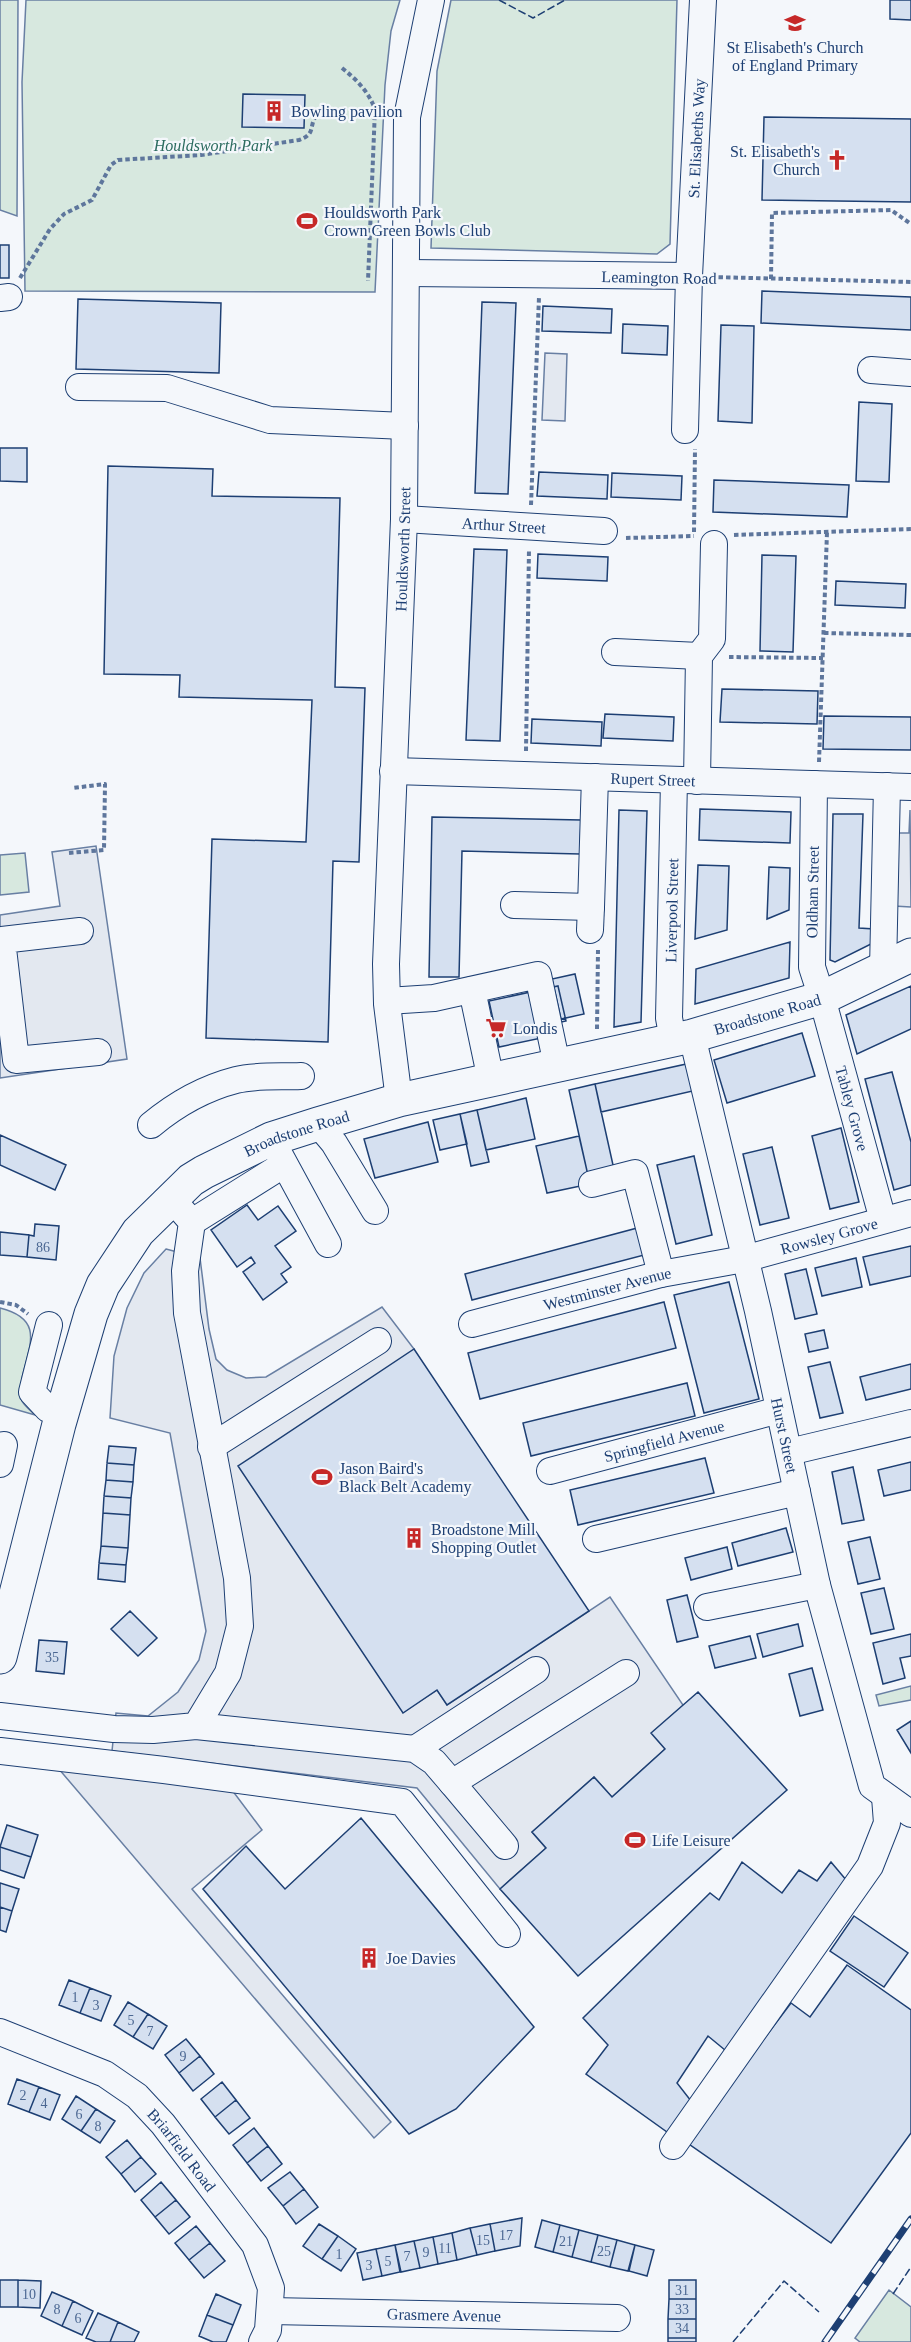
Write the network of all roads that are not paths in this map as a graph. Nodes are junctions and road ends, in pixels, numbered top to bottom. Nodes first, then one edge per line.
1 (431, 0) edge
2 (703, 0) edge
3 (407, 273) junction
4 (690, 276) junction
5 (871, 370) dead end
6 (911, 373) edge
7 (79, 387) dead end
8 (405, 426) junction
9 (685, 430) road end
10 (404, 519) junction
11 (604, 531) road end
12 (710, 538) road end
13 (615, 652) dead end
14 (699, 656) junction
15 (393, 771) junction
16 (595, 777) junction
17 (685, 780) junction
18 (817, 784) junction
19 (899, 787) edge
20 (514, 905) dead end
21 (80, 931) dead end
22 (897, 962) edge
23 (472, 990) junction
24 (822, 998) junction
25 (387, 1001) junction
26 (683, 1038) junction
27 (98, 1052) dead end
28 (557, 1065) junction
29 (301, 1076) dead end
30 (491, 1080) junction
31 (399, 1100) junction
32 (318, 1124) junction
33 (151, 1125) dead end
34 (277, 1152) junction
35 (592, 1184) dead end
36 (182, 1210) junction
37 (375, 1211) dead end
38 (911, 1213) edge
39 (883, 1220) junction
40 (328, 1245) dead end
41 (744, 1258) junction
42 (661, 1274) junction
43 (40, 1321) road end
44 (472, 1324) dead end
45 (378, 1341) dead end
46 (779, 1410) junction
47 (63, 1413) junction
48 (911, 1423) edge
49 (211, 1447) junction
50 (789, 1452) junction
51 (549, 1470) dead end
52 (797, 1492) junction
53 (596, 1539) dead end
54 (816, 1585) junction
55 (707, 1607) dead end
56 (0, 1657) edge
57 (536, 1670) dead end
58 (626, 1673) dead end
59 (0, 1716) edge
60 (196, 1726) junction
61 (415, 1749) junction
62 (0, 1751) edge
63 (452, 1782) junction
64 (885, 1797) junction
65 (911, 1814) edge
66 (506, 1846) dead end
67 (507, 1934) dead end
68 (0, 2032) edge
69 (673, 2146) dead end
70 (270, 2311) junction
71 (617, 2318) dead end
72 (262, 2342) edge

1 - 3 street, Houldsworth Street
2 - 4 street, St. Elisabeths Way
3 - 4 street, Leamington Road
3 - 8 street, Houldsworth Street
4 - 9 street, St. Elisabeths Way
5 - 6 street
7 - 8 street
8 - 10 street, Houldsworth Street
10 - 11 street, Arthur Street
10 - 15 street, Houldsworth Street
12 - 14 street
13 - 14 street
14 - 17 street, Liverpool Street
15 - 16 street, Rupert Street
15 - 25 street, Houldsworth Street
16 - 17 street, Rupert Street
16 - 20 street
17 - 18 street, Rupert Street
17 - 26 street, Liverpool Street
18 - 19 street, Rupert Street
18 - 24 street, Oldham Street
19 - 22 street
21 - 27 street
22 - 24 main road, Broadstone Road
23 - 25 street
23 - 28 street
23 - 30 street
24 - 26 main road, Broadstone Road
24 - 39 street, Tabley Grove
25 - 31 street, Houldsworth Street
26 - 28 main road, Broadstone Road
26 - 41 street, Hurst Street
28 - 30 main road, Broadstone Road
29 - 33 street
30 - 31 main road, Broadstone Road
31 - 32 main road, Broadstone Road
32 - 34 main road, Broadstone Road
32 - 37 street
34 - 36 main road, Broadstone Road
34 - 40 street
35 - 42 street
36 - 47 main road, Broadstone Road
36 - 49 street
38 - 39 street, Rowsley Grove
39 - 41 street, Rowsley Grove
41 - 42 street, Westminster Avenue
41 - 46 street, Hurst Street
42 - 44 street, Westminster Avenue
43 - 47 street
45 - 49 street
46 - 50 street, Hurst Street
46 - 51 street, Springfield Avenue
47 - 56 main road, Broadstone Road
48 - 50 street
49 - 60 street
50 - 52 street, Hurst Street
52 - 53 street
52 - 54 street, Hurst Street
54 - 55 street
54 - 64 street, Hurst Street
57 - 61 street
58 - 63 street
59 - 60 street
60 - 61 street
61 - 63 street
62 - 67 street
63 - 66 street
64 - 65 street, Hurst Street
64 - 69 street
68 - 70 street, Briarfield Road
70 - 71 street, Grasmere Avenue
70 - 72 street, Briarfield Road

